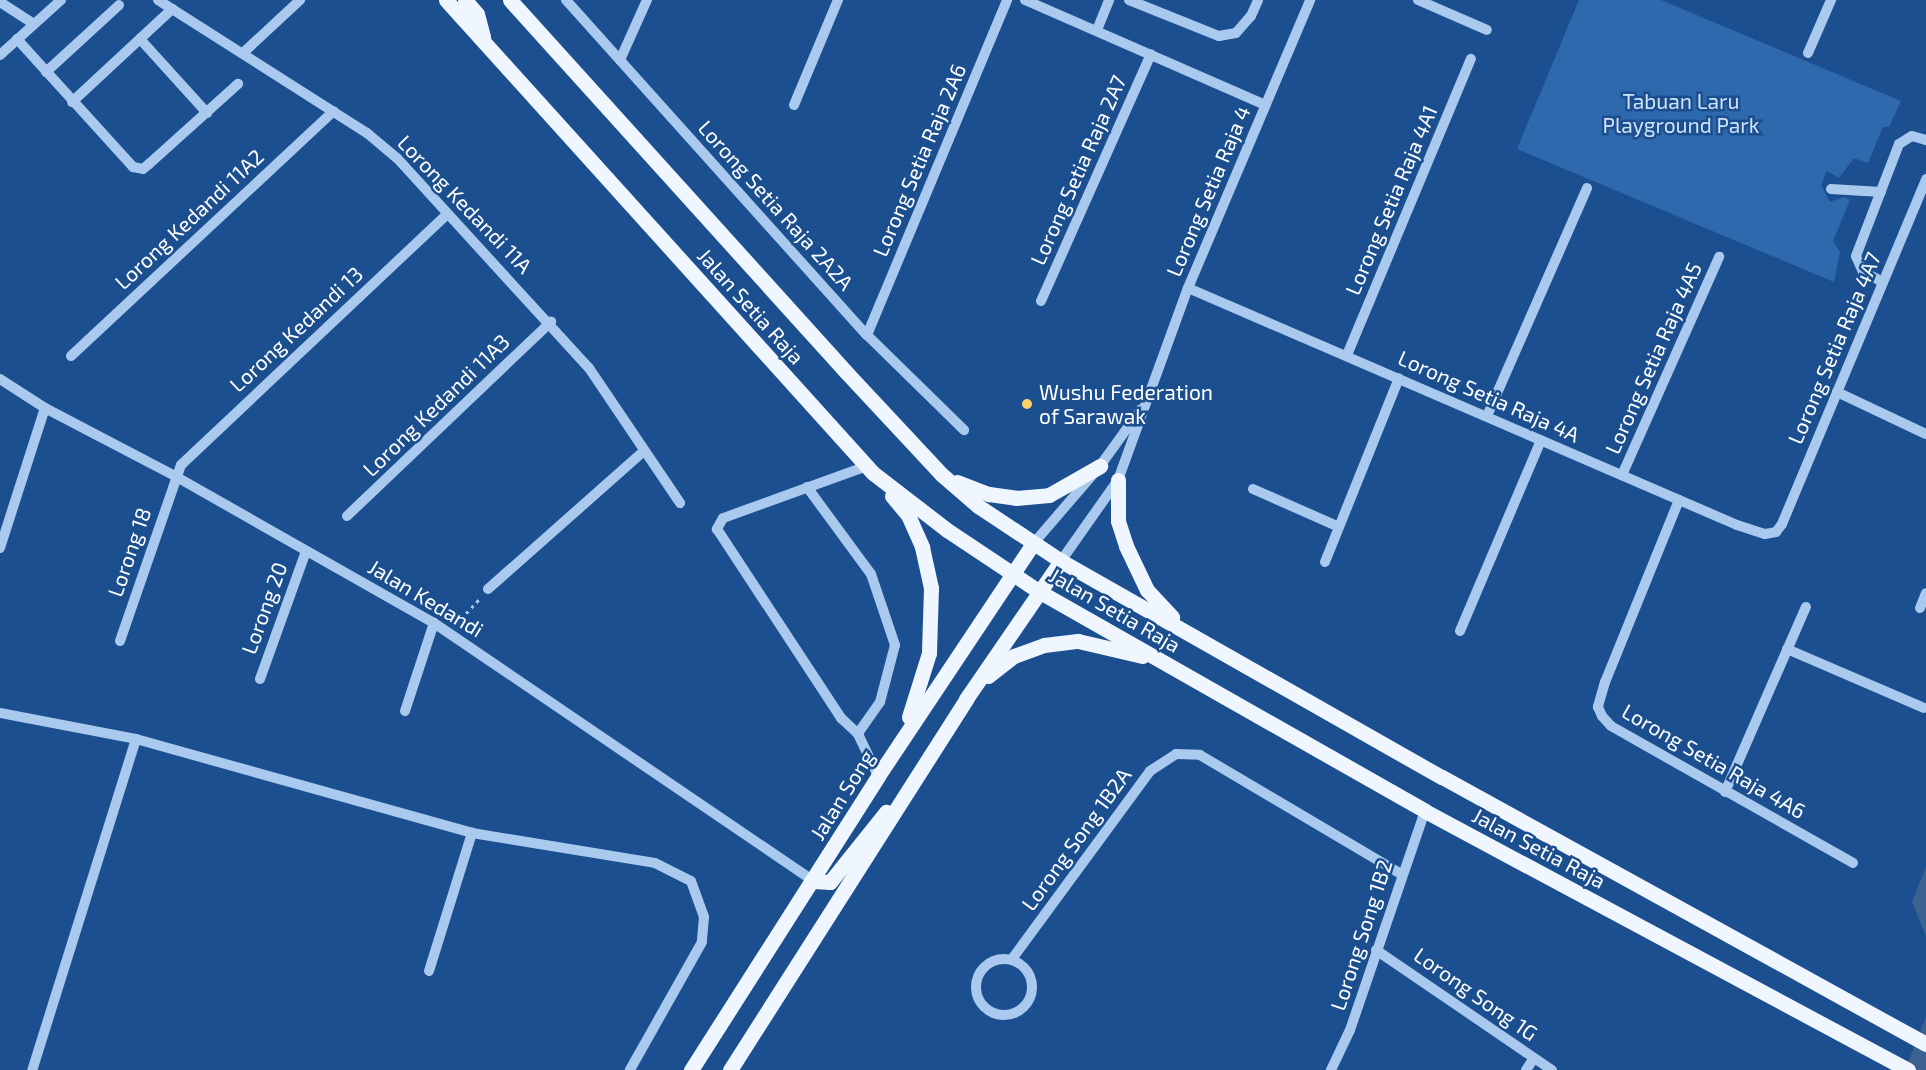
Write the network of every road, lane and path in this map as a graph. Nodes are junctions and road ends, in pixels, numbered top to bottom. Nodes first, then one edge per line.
1 (61, 0) edge
2 (158, 0) edge
3 (300, 0) edge
4 (446, 0) edge
5 (465, 0) edge
6 (510, 0) edge
7 (566, 0) edge
8 (647, 0) edge
9 (838, 0) edge
10 (1007, 0) edge
11 (1025, 0) edge
12 (1109, 0) edge
13 (1129, 0) edge
14 (1258, 0) edge
15 (1310, 0) edge
16 (1418, 0) edge
17 (1831, 0) edge
18 (0, 2) edge
19 (119, 5) dead end
20 (172, 9) junction
21 (34, 24) junction
22 (1097, 30) junction
23 (1487, 30) dead end
24 (17, 39) junction
25 (140, 39) junction
26 (484, 40) junction
27 (243, 53) junction
28 (1808, 53) dead end
29 (1151, 54) junction
30 (0, 55) edge
31 (1471, 59) dead end
32 (620, 60) junction
33 (46, 72) junction
34 (237, 84) dead end
35 (72, 102) junction
36 (794, 105) dead end
37 (1265, 105) junction
38 (334, 111) junction
39 (207, 113) junction
40 (1926, 141) edge
41 (1926, 179) edge
42 (1587, 188) dead end
43 (1831, 189) dead end
44 (1881, 192) junction
45 (447, 214) junction
46 (1719, 257) dead end
47 (1883, 282) junction
48 (1188, 288) junction
49 (1041, 301) dead end
50 (551, 322) junction
51 (867, 335) junction
52 (1347, 355) junction
53 (71, 356) dead end
54 (1399, 378) junction
55 (0, 379) edge
56 (1837, 392) junction
57 (1148, 399) junction
58 (45, 408) junction
59 (1487, 416) junction
60 (964, 430) dead end
61 (1926, 434) edge
62 (1541, 440) junction
63 (643, 452) junction
64 (1100, 466) junction
65 (870, 470) junction
66 (941, 474) junction
67 (1622, 475) junction
68 (176, 476) junction
69 (1118, 480) junction
70 (807, 487) junction
71 (1253, 489) dead end
72 (1679, 500) junction
73 (680, 503) dead end
74 (347, 516) dead end
75 (1337, 526) junction
76 (1776, 532) joint
77 (1033, 544) junction
78 (0, 548) edge
79 (306, 551) junction
80 (1060, 561) junction
81 (1325, 562) dead end
82 (1010, 574) junction
83 (488, 589) joint
84 (1040, 592) junction
85 (1926, 593) edge
86 (1806, 607) dead end
87 (1920, 608) dead end
88 (434, 623) junction
89 (456, 623) dead end
90 (1187, 631) junction
91 (1460, 631) dead end
92 (120, 641) dead end
93 (1787, 649) junction
94 (1168, 664) junction
95 (260, 679) dead end
96 (966, 699) junction
97 (1924, 708) dead end
98 (405, 711) dead end
99 (0, 713) edge
100 (858, 734) junction
101 (136, 739) junction
102 (901, 740) junction
103 (878, 776) junction
104 (911, 786) junction
105 (1725, 792) junction
106 (1425, 811) junction
107 (472, 833) junction
108 (1854, 863) dead end
109 (1401, 874) junction
110 (814, 881) junction
111 (1376, 950) junction
112 (1012, 959) junction
113 (429, 971) dead end
114 (1926, 1044) edge
115 (1534, 1058) junction
116 (32, 1070) edge
117 (630, 1070) edge
118 (691, 1070) edge
119 (730, 1070) edge
120 (1331, 1070) edge
121 (1526, 1070) edge
122 (1552, 1070) edge
123 (1908, 1070) edge

1 - 21 street
2 - 20 street, Lorong Kedandi 11A
3 - 27 street
4 - 26 main road, Jalan Setia Raja
5 - 26 main road
6 - 66 main road, Jalan Setia Raja
7 - 32 street, Lorong Setia Raja 2A2A
8 - 32 street
9 - 36 street
10 - 51 street, Lorong Setia Raja 2A6
11 - 22 street
12 - 22 street
13 - 14 street
15 - 37 street, Lorong Setia Raja 4
16 - 23 street
17 - 28 street
18 - 21 street
19 - 33 street
20 - 25 street
20 - 27 street, Lorong Kedandi 11A
21 - 24 street
22 - 29 street
24 - 30 street
24 - 33 street
25 - 35 street
25 - 39 street
26 - 65 main road, Jalan Setia Raja
27 - 38 street, Lorong Kedandi 11A
29 - 37 street
29 - 49 street, Lorong Setia Raja 2A7
31 - 52 street, Lorong Setia Raja 4A1
32 - 51 street, Lorong Setia Raja 2A2A
33 - 35 street
34 - 39 street
35 - 39 street
37 - 48 street, Lorong Setia Raja 4
38 - 45 street, Lorong Kedandi 11A
38 - 53 street, Lorong Kedandi 11A2
40 - 44 street
41 - 47 street, Lorong Setia Raja 4A7
42 - 59 street
43 - 44 street
44 - 47 street
45 - 50 street, Lorong Kedandi 11A
45 - 68 street, Lorong Kedandi 13
46 - 67 street, Lorong Setia Raja 4A5
47 - 56 street, Lorong Setia Raja 4A7
48 - 52 street, Lorong Setia Raja 4A
48 - 57 street, Lorong Setia Raja 4
50 - 63 street, Lorong Kedandi 11A
50 - 74 street, Lorong Kedandi 11A3
51 - 60 street, Lorong Setia Raja 2A2A
52 - 54 street, Lorong Setia Raja 4A
54 - 59 street, Lorong Setia Raja 4A
54 - 75 street
55 - 58 street, Jalan Kedandi
56 - 61 street
56 - 76 street, Lorong Setia Raja 4A7
57 - 64 street, Lorong Setia Raja 4
57 - 69 street, Lorong Setia Raja 4
58 - 68 street, Jalan Kedandi
58 - 78 street
59 - 62 street, Lorong Setia Raja 4A
62 - 67 street, Lorong Setia Raja 4A
62 - 91 street
63 - 73 street, Lorong Kedandi 11A
63 - 83 street
64 - 66 main road
64 - 77 street, Lorong Setia Raja 4
65 - 70 street
65 - 82 main road, Jalan Setia Raja
65 - 102 main road
66 - 77 main road, Jalan Setia Raja
67 - 72 street, Lorong Setia Raja 4A
68 - 79 street, Jalan Kedandi
68 - 92 street, Lorong 18
69 - 80 street, Lorong Setia Raja 4
69 - 90 main road
70 - 100 street
70 - 100 street
71 - 75 street
72 - 76 street, Lorong Setia Raja 4A
72 - 105 street, Lorong Setia Raja 4A6
75 - 81 street
77 - 80 main road, Jalan Setia Raja
77 - 82 main road, Jalan Song
79 - 88 street, Jalan Kedandi
79 - 95 street, Lorong 20
80 - 84 main road
80 - 90 main road, Jalan Setia Raja
82 - 84 main road, Jalan Setia Raja
82 - 102 main road, Jalan Song
83 - 89 path
84 - 94 main road, Jalan Setia Raja
84 - 96 main road
85 - 87 street
86 - 93 street
88 - 98 street
88 - 110 street, Jalan Kedandi
90 - 114 main road, Jalan Setia Raja
93 - 97 street
93 - 105 street
94 - 96 main road
94 - 106 main road, Jalan Setia Raja
96 - 104 main road
99 - 101 street
100 - 103 street
101 - 107 street
101 - 116 street
102 - 103 main road, Jalan Song
103 - 110 main road, Jalan Song
104 - 110 main road
104 - 119 main road
105 - 108 street, Lorong Setia Raja 4A6
106 - 109 street, Lorong Song 1B2
106 - 123 main road, Jalan Setia Raja
107 - 113 street
107 - 117 street
109 - 111 street, Lorong Song 1B2
109 - 112 street, Lorong Song 1B2A
110 - 118 main road, Jalan Song
111 - 115 street, Lorong Song 1G
111 - 120 street, Lorong Song 1B2
112 - 112 street
115 - 121 street
115 - 122 street, Lorong Song 1G

